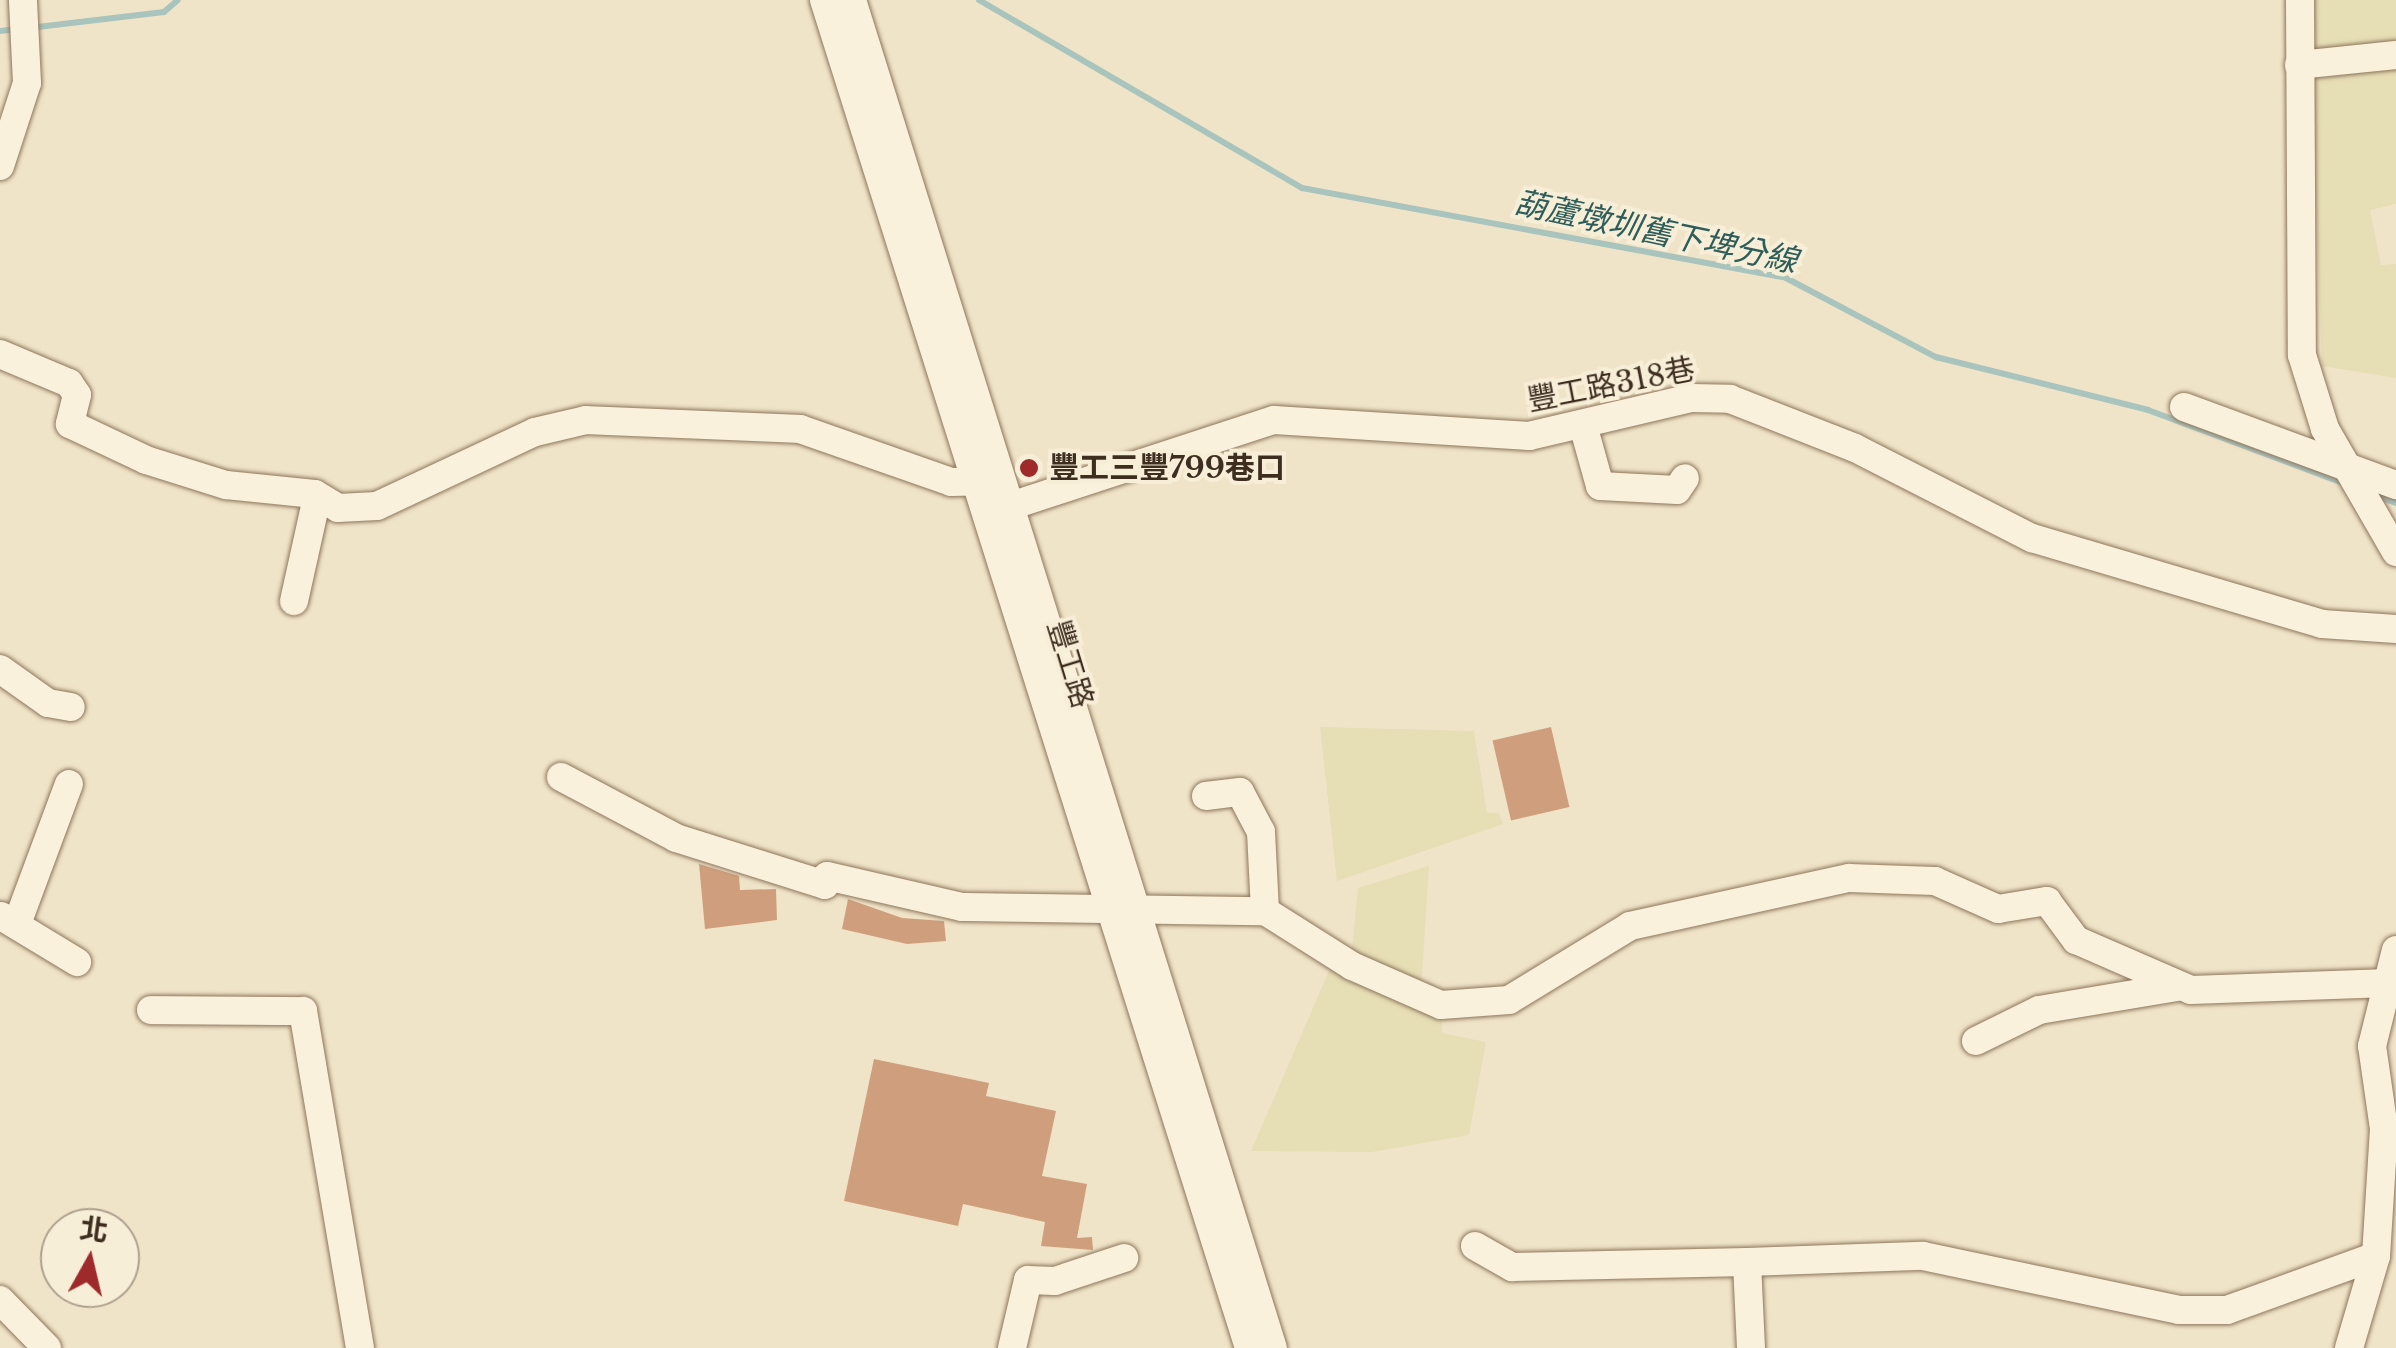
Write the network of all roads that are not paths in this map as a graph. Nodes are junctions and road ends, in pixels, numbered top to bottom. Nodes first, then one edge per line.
1 (824, 0) edge
2 (852, 0) edge
3 (2300, 0) edge
4 (26, 20) edge
5 (2396, 56) edge
6 (2299, 66) junction
7 (0, 166) edge
8 (0, 354) edge
9 (2184, 406) dead end
10 (1583, 425) junction
11 (2349, 473) junction
12 (1685, 478) dead end
13 (992, 482) junction
14 (2396, 485) edge
15 (316, 502) junction
16 (1001, 510) junction
17 (2396, 552) edge
18 (294, 601) dead end
19 (2396, 629) edge
20 (0, 669) edge
21 (71, 706) dead end
22 (562, 776) dead end
23 (69, 784) dead end
24 (1206, 796) dead end
25 (1125, 907) junction
26 (1265, 911) junction
27 (9, 918) edge
28 (2396, 950) edge
29 (77, 962) dead end
30 (2392, 982) edge
31 (2177, 987) junction
32 (151, 1010) dead end
33 (1976, 1041) dead end
34 (1475, 1246) dead end
35 (2376, 1256) junction
36 (1124, 1258) dead end
37 (1746, 1262) junction
38 (0, 1300) edge
39 (47, 1348) edge
40 (360, 1348) edge
41 (1012, 1348) edge
42 (1250, 1348) edge
43 (1273, 1348) edge
44 (1751, 1348) edge
45 (2349, 1348) edge

1 - 13 street, 豐工路
2 - 13 street, 豐工路
3 - 6 street
4 - 7 street
5 - 6 street
6 - 11 street
8 - 15 street
9 - 11 street
10 - 12 street
10 - 16 street, 豐工路318巷
10 - 19 street, 豐工路318巷
11 - 14 street
11 - 17 street
13 - 15 street
13 - 16 street, 豐工路
15 - 18 street
16 - 25 street, 豐工路
20 - 21 street
22 - 25 street
23 - 27 street
24 - 26 street
25 - 26 street
25 - 42 street, 豐工路
25 - 43 street, 豐工路
26 - 31 street
27 - 29 street
28 - 30 street
30 - 31 street
30 - 35 street
31 - 33 street
32 - 40 street
34 - 37 street
35 - 37 street
35 - 45 street
36 - 41 street
37 - 44 street
38 - 39 street

